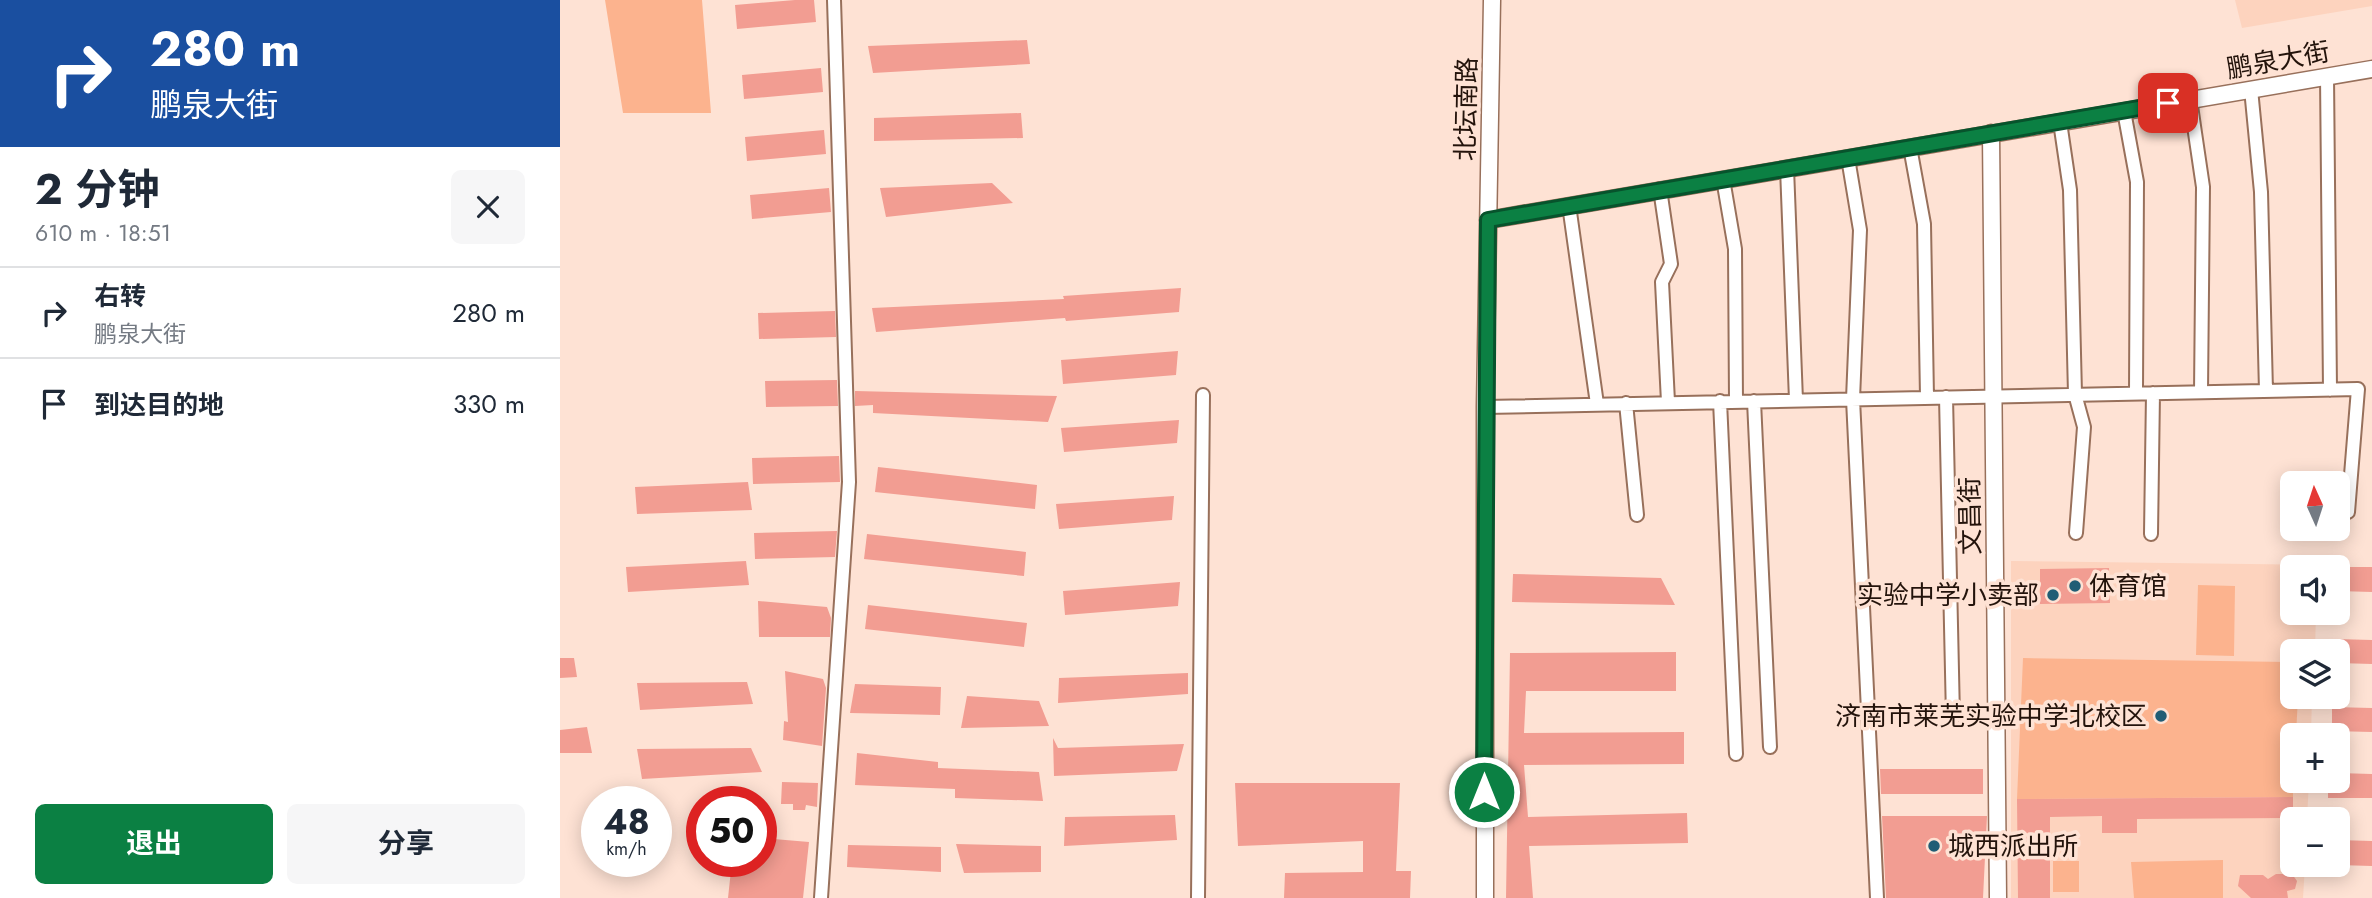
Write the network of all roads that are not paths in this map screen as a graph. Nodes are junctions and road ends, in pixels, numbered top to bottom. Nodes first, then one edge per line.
1 (834, 0) edge
2 (1492, 0) edge
3 (2372, 69) edge
4 (2327, 76) junction
5 (2251, 89) junction
6 (2190, 99) junction
7 (2124, 111) junction
8 (2060, 122) junction
9 (1991, 133) junction
10 (1910, 147) junction
11 (1848, 158) junction
12 (1787, 168) junction
13 (1723, 179) junction
14 (1660, 189) junction
15 (1569, 205) junction
16 (1488, 220) junction
17 (2330, 390) junction
18 (2266, 391) junction
19 (2201, 392) junction
20 (2136, 393) junction
21 (2153, 393) junction
22 (1202, 394) dead end
23 (2075, 394) junction
24 (1927, 397) junction
25 (1946, 397) junction
26 (1853, 399) junction
27 (1796, 400) junction
28 (1720, 401) junction
29 (1736, 401) junction
30 (1754, 401) junction
31 (1668, 402) junction
32 (1626, 403) junction
33 (1597, 404) junction
34 (1485, 407) junction
35 (2350, 478) edge
36 (1637, 515) dead end
37 (2076, 533) dead end
38 (2151, 534) dead end
39 (1953, 717) dead end
40 (1770, 747) dead end
41 (1736, 754) dead end
42 (821, 898) edge
43 (1198, 898) edge
44 (1485, 898) edge
45 (1877, 898) edge
46 (1998, 898) edge

1 - 42 street
2 - 16 main road, 北坛南路
3 - 4 main road, 鹏泉大街
4 - 5 main road, 鹏泉大街
4 - 17 street
5 - 6 main road, 鹏泉大街
5 - 18 street
6 - 7 main road, 鹏泉大街
6 - 19 street
7 - 8 main road, 鹏泉大街
7 - 20 street
8 - 9 main road, 鹏泉大街
8 - 23 street
9 - 10 main road, 鹏泉大街
9 - 46 main road, 文昌街
10 - 11 main road, 鹏泉大街
10 - 24 street
11 - 12 main road, 鹏泉大街
11 - 26 street
12 - 13 main road, 鹏泉大街
12 - 27 street
13 - 14 main road, 鹏泉大街
13 - 29 street
14 - 15 main road, 鹏泉大街
14 - 31 street
15 - 16 main road, 鹏泉大街
15 - 33 street
16 - 34 main road, 北坛南路
17 - 18 street
17 - 35 street
18 - 19 street
19 - 21 street
20 - 21 street
20 - 23 street
21 - 38 street
22 - 43 street
23 - 25 street
23 - 37 street
24 - 25 street
24 - 26 street
25 - 39 street
26 - 27 street
26 - 45 street
27 - 30 street
28 - 29 street
28 - 31 street
28 - 41 street
29 - 30 street
30 - 40 street
31 - 32 street
32 - 33 street
32 - 36 street
33 - 34 street
34 - 44 main road, 北坛南路

